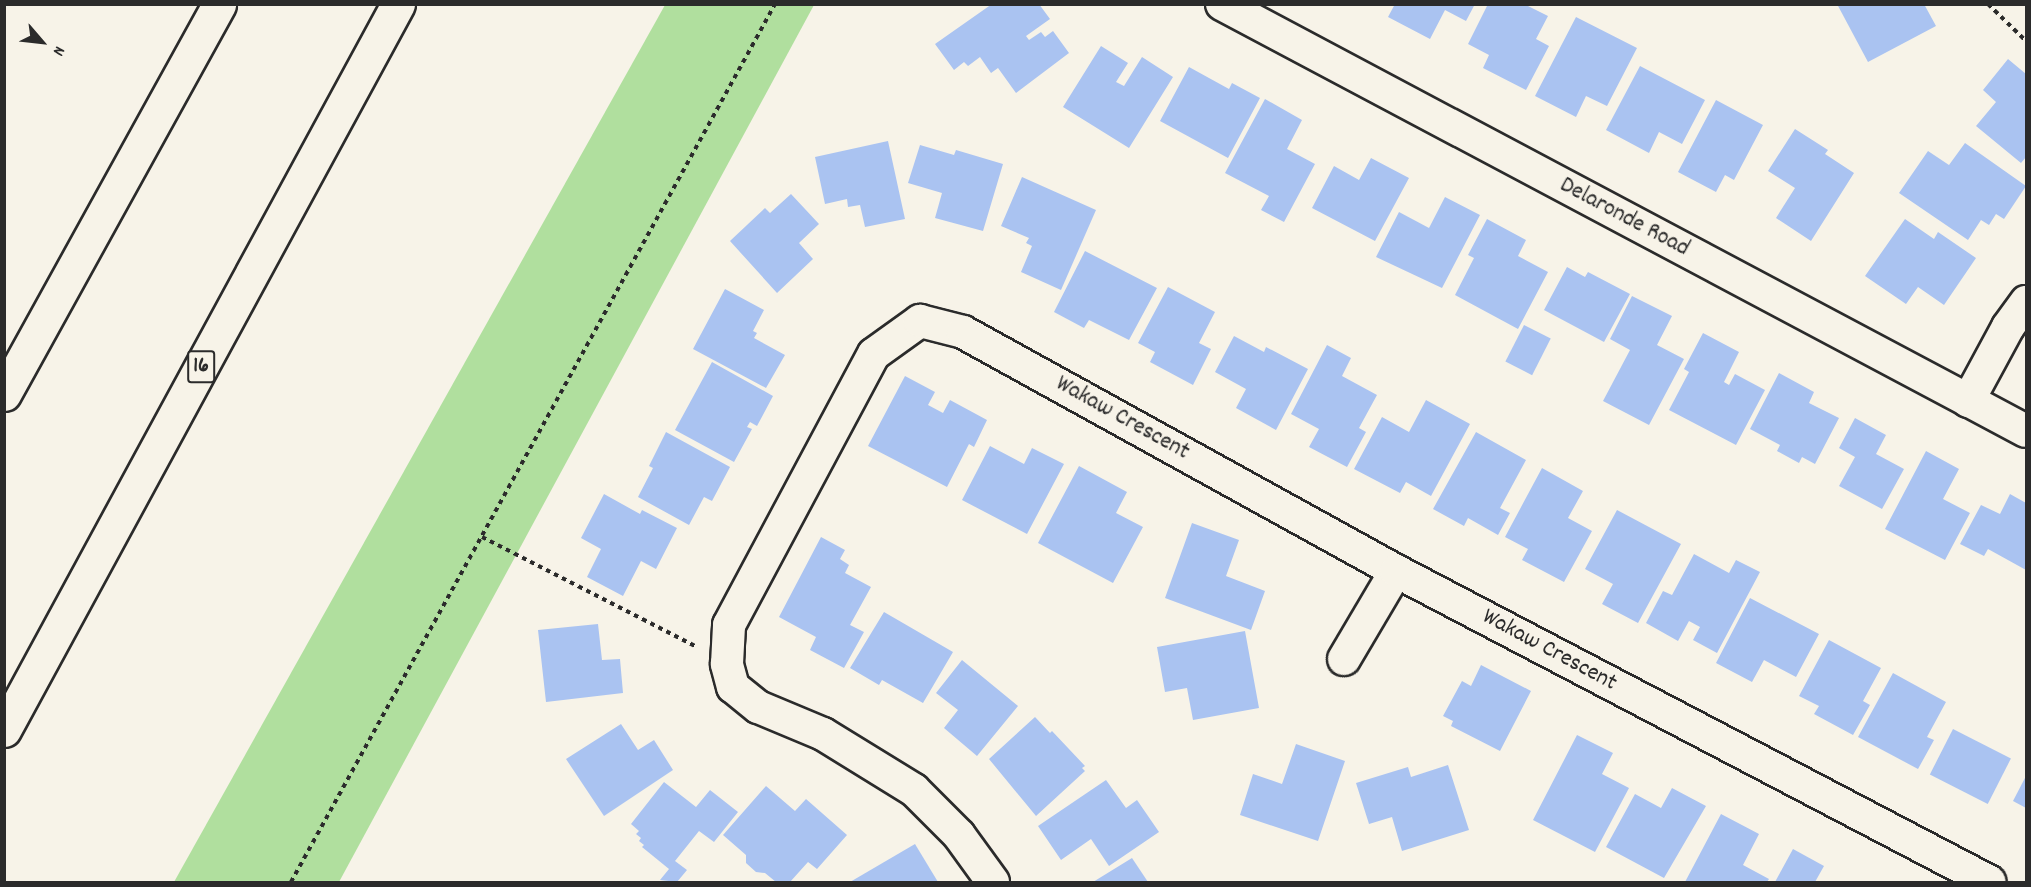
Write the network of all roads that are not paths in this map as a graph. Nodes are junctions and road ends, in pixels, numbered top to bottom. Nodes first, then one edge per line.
1 (219, 4) edge
2 (399, 4) edge
3 (1222, 4) edge
4 (2026, 302) edge
5 (4, 394) edge
6 (1968, 401) junction
7 (2026, 431) edge
8 (1396, 570) junction
9 (1344, 659) dead end
10 (4, 730) edge
11 (993, 882) edge
12 (1990, 882) edge

1 - 5 highway
2 - 10 highway, 16
3 - 6 street, Delaronde Road
4 - 6 street
6 - 7 street, Delaronde Road
8 - 9 street
8 - 11 street, Wakaw Crescent
8 - 12 street, Wakaw Crescent

